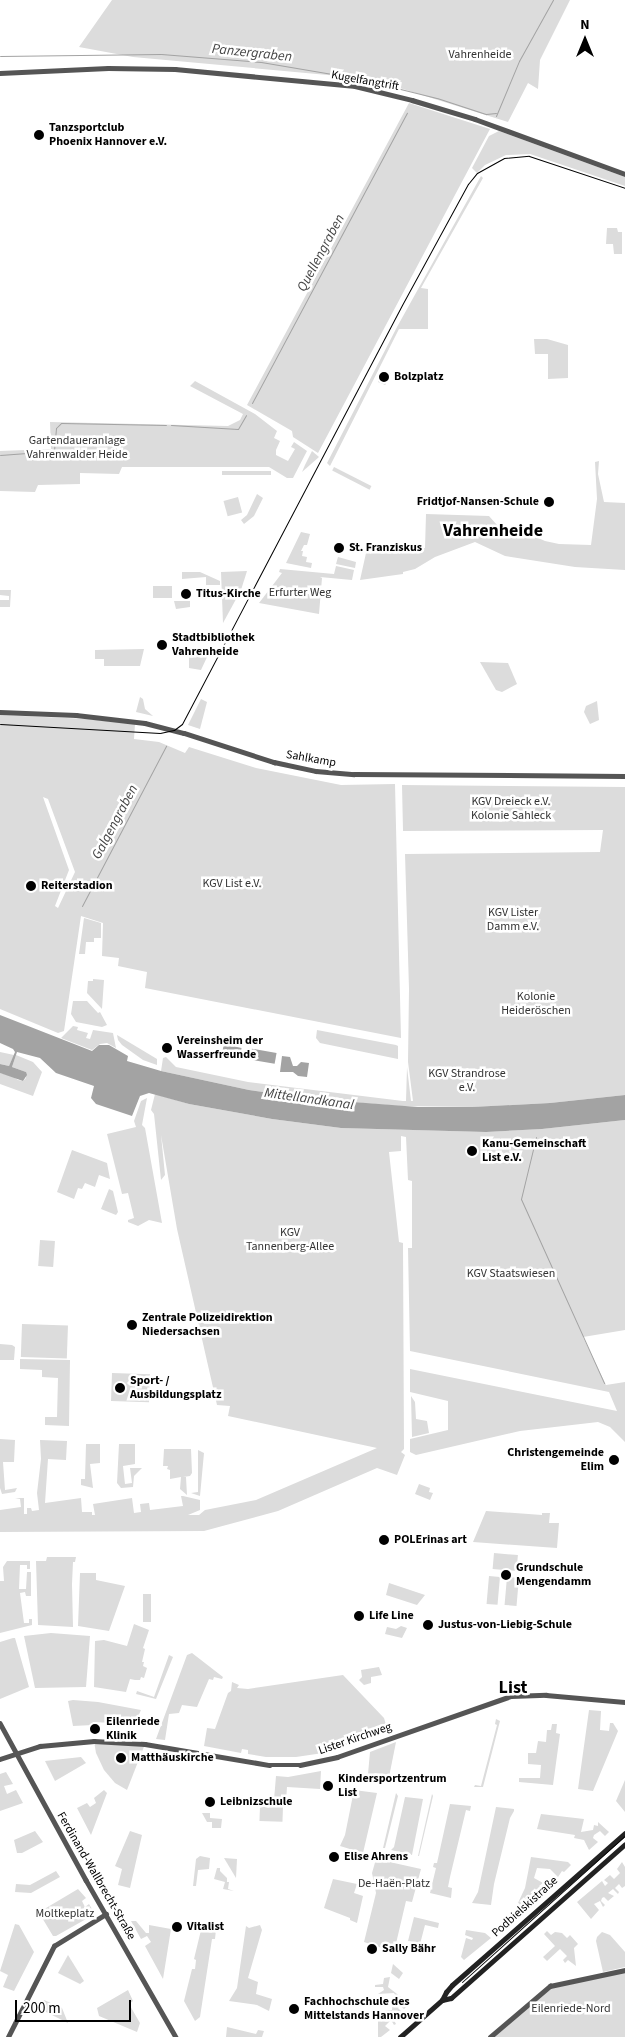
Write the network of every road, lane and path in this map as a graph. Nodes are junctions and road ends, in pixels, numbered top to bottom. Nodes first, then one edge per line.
1 (0, 73) edge
2 (625, 174) edge
3 (0, 712) edge
4 (625, 776) edge
5 (625, 1702) edge
6 (0, 1723) edge
7 (16, 1753) junction
8 (0, 1759) edge
9 (625, 1833) edge
10 (625, 1844) edge
11 (106, 1914) junction
12 (625, 1970) edge
13 (442, 2000) junction
14 (8, 2037) edge
15 (176, 2037) edge
16 (400, 2037) edge
17 (490, 2037) edge

1 - 2 street, Kugelfangtrift
3 - 4 street, Sahlkamp
5 - 7 street, Lister Kirchweg
6 - 7 street, Ferdinand-Wallbrecht-Straße
7 - 8 street, Lister Kirchweg
7 - 11 street, Ferdinand-Wallbrecht-Straße
9 - 13 main road, Podbielskistraße
10 - 13 main road, Podbielskistraße
11 - 14 street
11 - 15 street, Ferdinand-Wallbrecht-Straße
12 - 17 street
13 - 16 main road, Podbielskistraße

